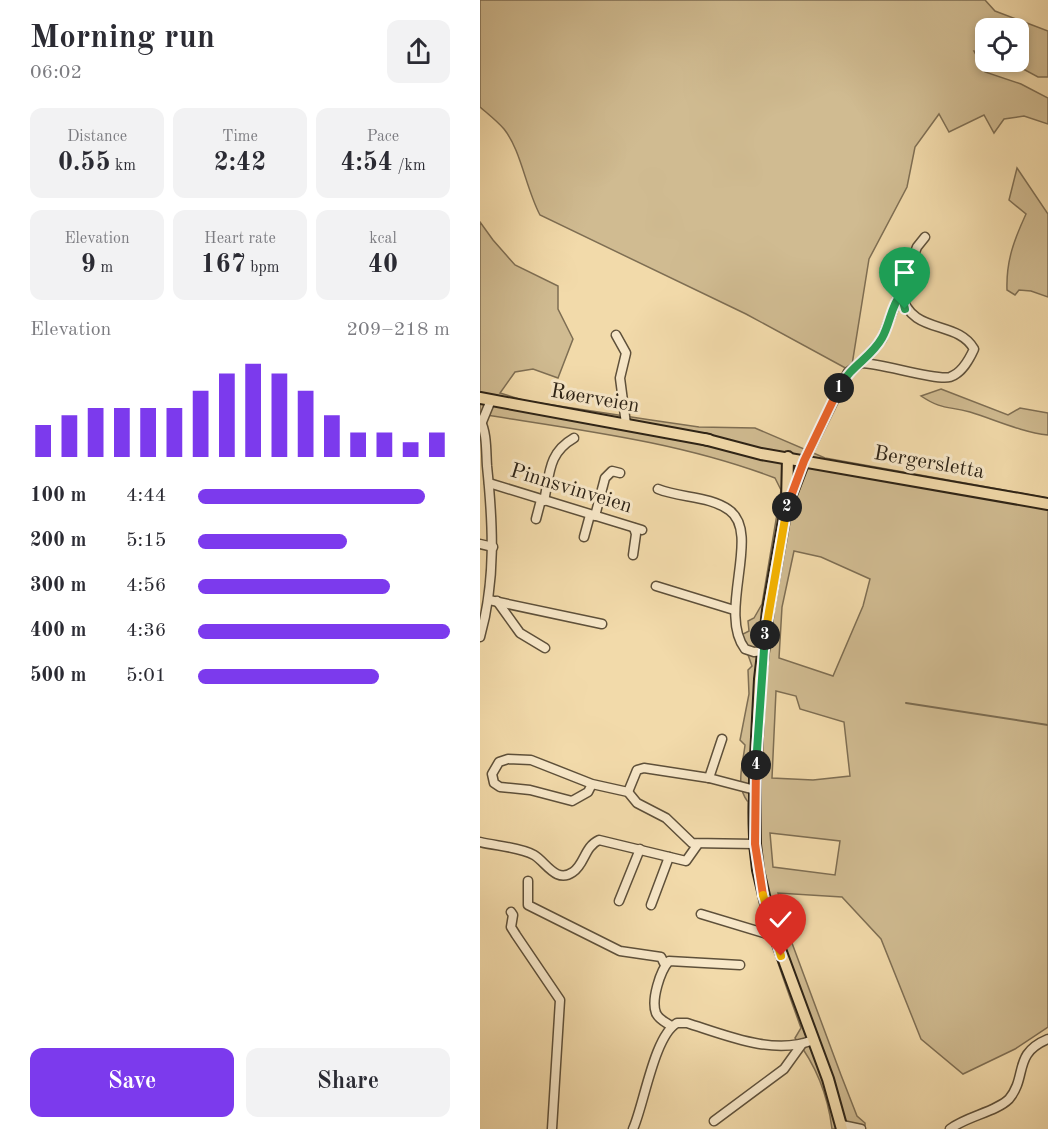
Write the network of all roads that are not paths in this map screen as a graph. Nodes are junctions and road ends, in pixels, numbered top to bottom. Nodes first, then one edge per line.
1 (925, 237) dead end
2 (901, 294) junction
3 (616, 335) dead end
4 (861, 363) junction
5 (486, 399) edge
6 (481, 421) edge
7 (626, 424) junction
8 (574, 438) dead end
9 (788, 457) junction
10 (804, 461) junction
11 (620, 473) dead end
12 (489, 483) junction
13 (658, 489) dead end
14 (542, 500) junction
15 (787, 503) junction
16 (1048, 504) edge
17 (592, 515) junction
18 (536, 519) dead end
19 (584, 537) dead end
20 (480, 544) edge
21 (493, 547) junction
22 (633, 555) dead end
23 (656, 586) dead end
24 (493, 600) junction
25 (734, 610) junction
26 (602, 624) dead end
27 (480, 637) edge
28 (545, 648) dead end
29 (764, 651) junction
30 (722, 739) dead end
31 (710, 778) junction
32 (592, 784) junction
33 (755, 790) junction
34 (628, 792) junction
35 (480, 842) edge
36 (698, 844) junction
37 (755, 844) junction
38 (640, 849) junction
39 (669, 857) junction
40 (528, 881) dead end
41 (619, 901) dead end
42 (651, 905) dead end
43 (511, 912) dead end
44 (701, 914) dead end
45 (774, 936) junction
46 (665, 965) junction
47 (740, 965) dead end
48 (671, 1026) junction
49 (1048, 1039) edge
50 (813, 1040) junction
51 (802, 1044) junction
52 (714, 1121) dead end
53 (842, 1127) edge
54 (552, 1129) edge
55 (633, 1129) edge
56 (861, 1129) edge
57 (950, 1129) edge

1 - 2 street
2 - 4 street
2 - 4 street
3 - 7 street
4 - 10 street
5 - 6 street
5 - 7 main road, Røerveien
6 - 12 street
7 - 9 main road, Røerveien
8 - 14 street
9 - 10 main road, Røerveien
9 - 15 main road
10 - 15 main road
10 - 16 main road, Bergersletta
11 - 17 street
12 - 14 street, Pinnsvinveien
12 - 21 street
13 - 25 street
14 - 17 street, Pinnsvinveien
14 - 18 street
15 - 29 main road
17 - 19 street
17 - 22 street, Pinnsvinveien
20 - 21 street
21 - 24 street
23 - 25 street
24 - 26 street
24 - 27 street
24 - 28 street
25 - 29 street
29 - 33 main road
30 - 31 street
31 - 33 street
31 - 34 street
32 - 32 street
32 - 34 street
33 - 37 main road
34 - 36 street
35 - 38 street
36 - 37 street
36 - 39 street
37 - 45 main road
38 - 39 street
38 - 41 street
39 - 42 street
40 - 46 street
43 - 54 street
44 - 45 street
45 - 50 main road
46 - 47 street
46 - 48 street
48 - 51 street
48 - 55 street
49 - 57 street
50 - 51 street
50 - 53 main road
51 - 52 street
53 - 56 street

